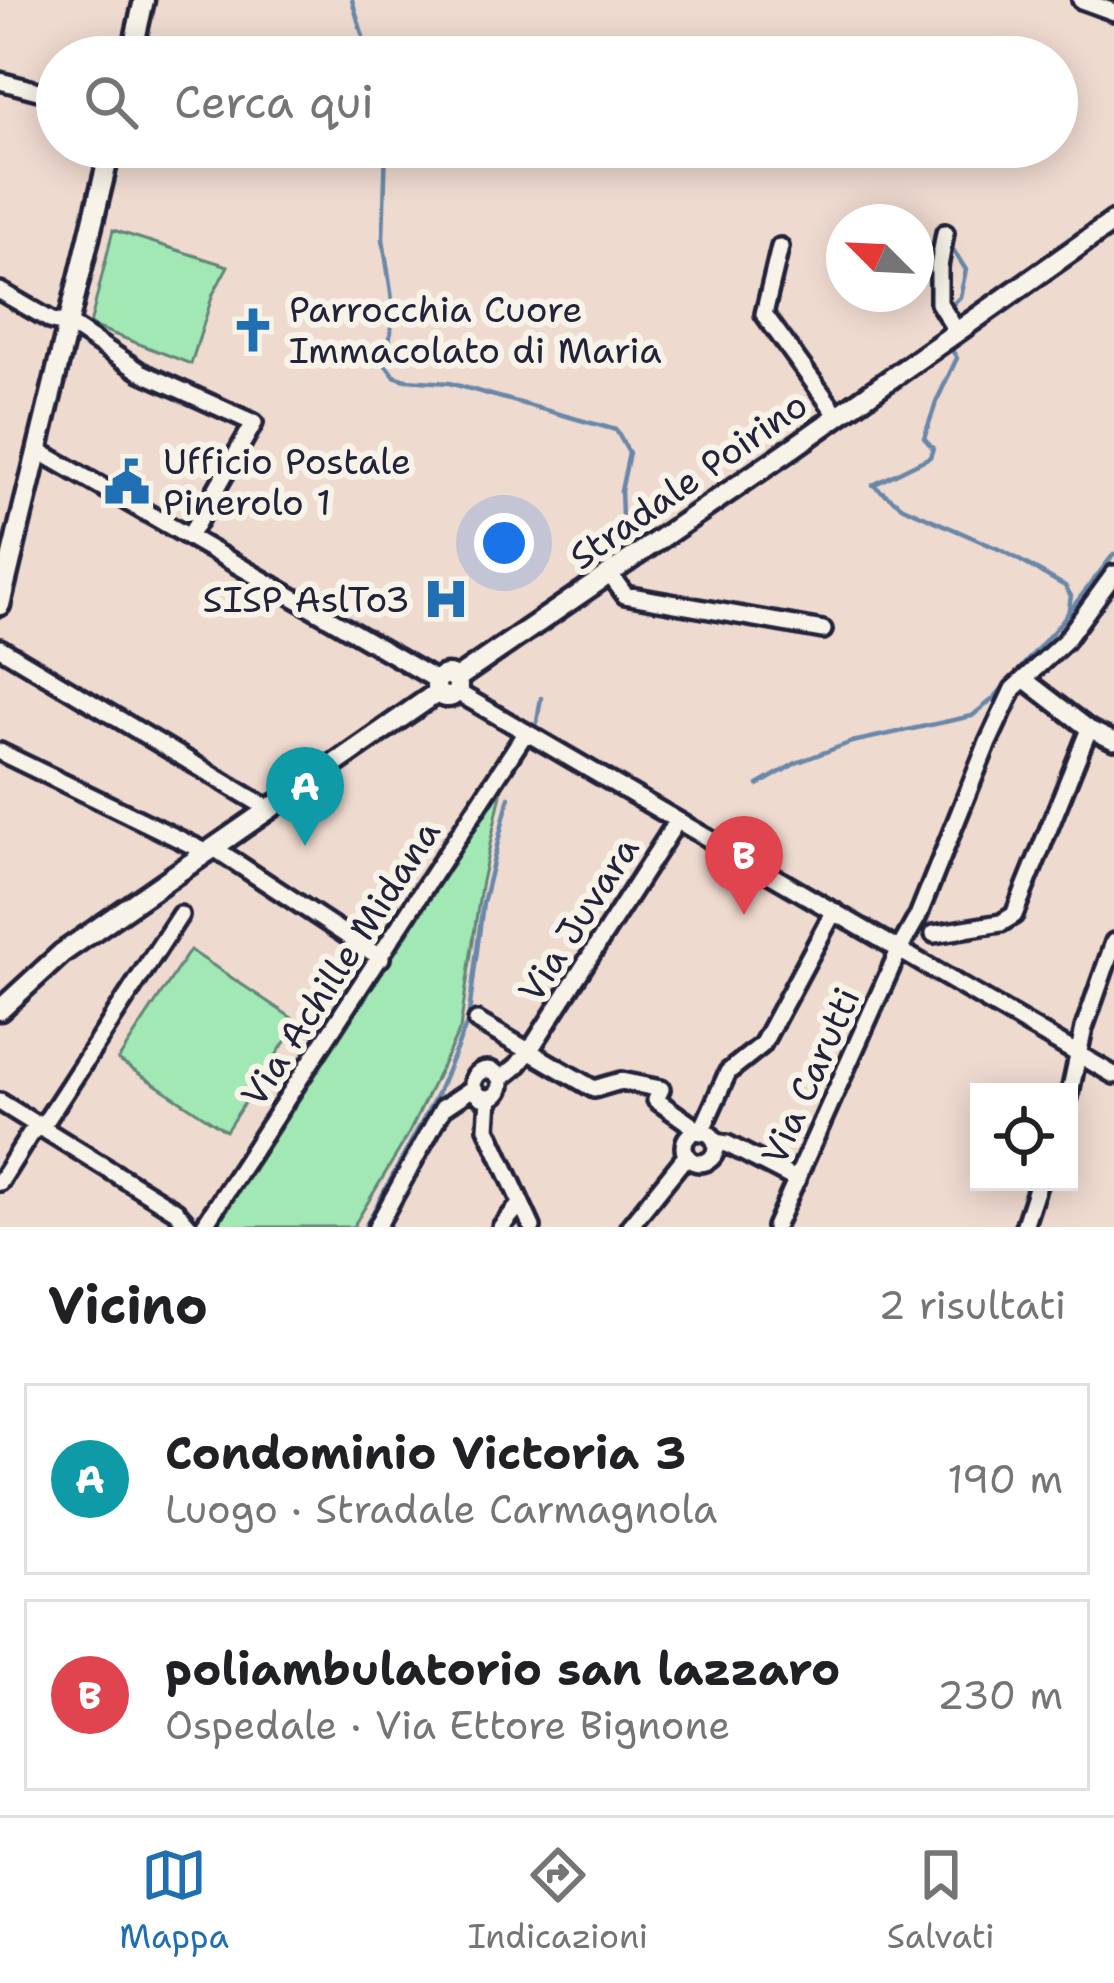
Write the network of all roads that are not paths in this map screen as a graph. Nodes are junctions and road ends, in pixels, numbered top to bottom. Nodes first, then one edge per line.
1 (144, 0) edge
2 (1081, 0) edge
3 (1114, 12) edge
4 (136, 36) edge
5 (0, 81) edge
6 (36, 90) edge
7 (106, 168) edge
8 (1114, 221) edge
9 (945, 233) dead end
10 (780, 247) dead end
11 (0, 291) edge
12 (69, 324) junction
13 (948, 335) junction
14 (838, 416) junction
15 (39, 451) junction
16 (190, 537) junction
17 (609, 573) junction
18 (1114, 574) edge
19 (0, 605) edge
20 (823, 630) dead end
21 (0, 648) edge
22 (1024, 680) junction
23 (447, 686) junction
24 (1089, 729) junction
25 (526, 732) junction
26 (1114, 741) edge
27 (0, 752) edge
28 (269, 809) junction
29 (677, 821) junction
30 (211, 850) junction
31 (835, 911) junction
32 (180, 915) dead end
33 (934, 934) dead end
34 (1114, 942) edge
35 (899, 948) junction
36 (381, 958) junction
37 (0, 1010) edge
38 (477, 1021) dead end
39 (530, 1050) junction
40 (1079, 1054) junction
41 (1114, 1075) edge
42 (501, 1078) junction
43 (1072, 1083) edge
44 (473, 1088) junction
45 (488, 1098) junction
46 (0, 1102) edge
47 (37, 1125) junction
48 (708, 1137) junction
49 (686, 1156) junction
50 (797, 1180) junction
51 (0, 1182) edge
52 (1037, 1191) edge
53 (521, 1203) junction
54 (190, 1227) edge
55 (203, 1227) edge
56 (377, 1227) edge
57 (501, 1227) edge
58 (532, 1227) edge
59 (629, 1227) edge
60 (775, 1227) edge
61 (1024, 1227) edge

1 - 4 main road
2 - 3 street
5 - 6 street
7 - 12 main road
8 - 13 main road, Stradale Poirino
9 - 13 street
10 - 14 street, Stradale Poirino
11 - 12 street
12 - 15 main road
12 - 16 street
13 - 14 main road, Stradale Poirino
14 - 17 main road, Stradale Poirino
15 - 16 street
15 - 19 main road
16 - 23 street
17 - 20 street
17 - 23 main road, Stradale Poirino
18 - 22 street, Via Carutti
21 - 28 street
22 - 24 street
22 - 35 street, Via Carutti
23 - 25 street
23 - 28 main road, Stradale Poirino
24 - 26 street
24 - 33 street
25 - 29 street
25 - 36 street, Via Achille Midana
27 - 30 street
28 - 30 main road, Stradale Poirino
29 - 31 street
29 - 39 street, Via Juvara
30 - 36 street
30 - 37 main road, Stradale Poirino
31 - 35 street
31 - 48 street
32 - 47 street
34 - 40 street
35 - 40 street
35 - 50 street, Via Carutti
36 - 55 street, Via Achille Midana
38 - 39 street, Via Juvara
39 - 42 street, Via Juvara
39 - 48 street, Via Juvara
40 - 41 street
40 - 43 street
42 - 44 street
42 - 45 street
44 - 45 street
44 - 56 street
45 - 53 street
46 - 47 street
47 - 51 street
47 - 54 street
48 - 49 street
48 - 49 street
48 - 50 street
49 - 59 street
50 - 60 street, Via Carutti
52 - 61 street
53 - 57 street
53 - 58 street

